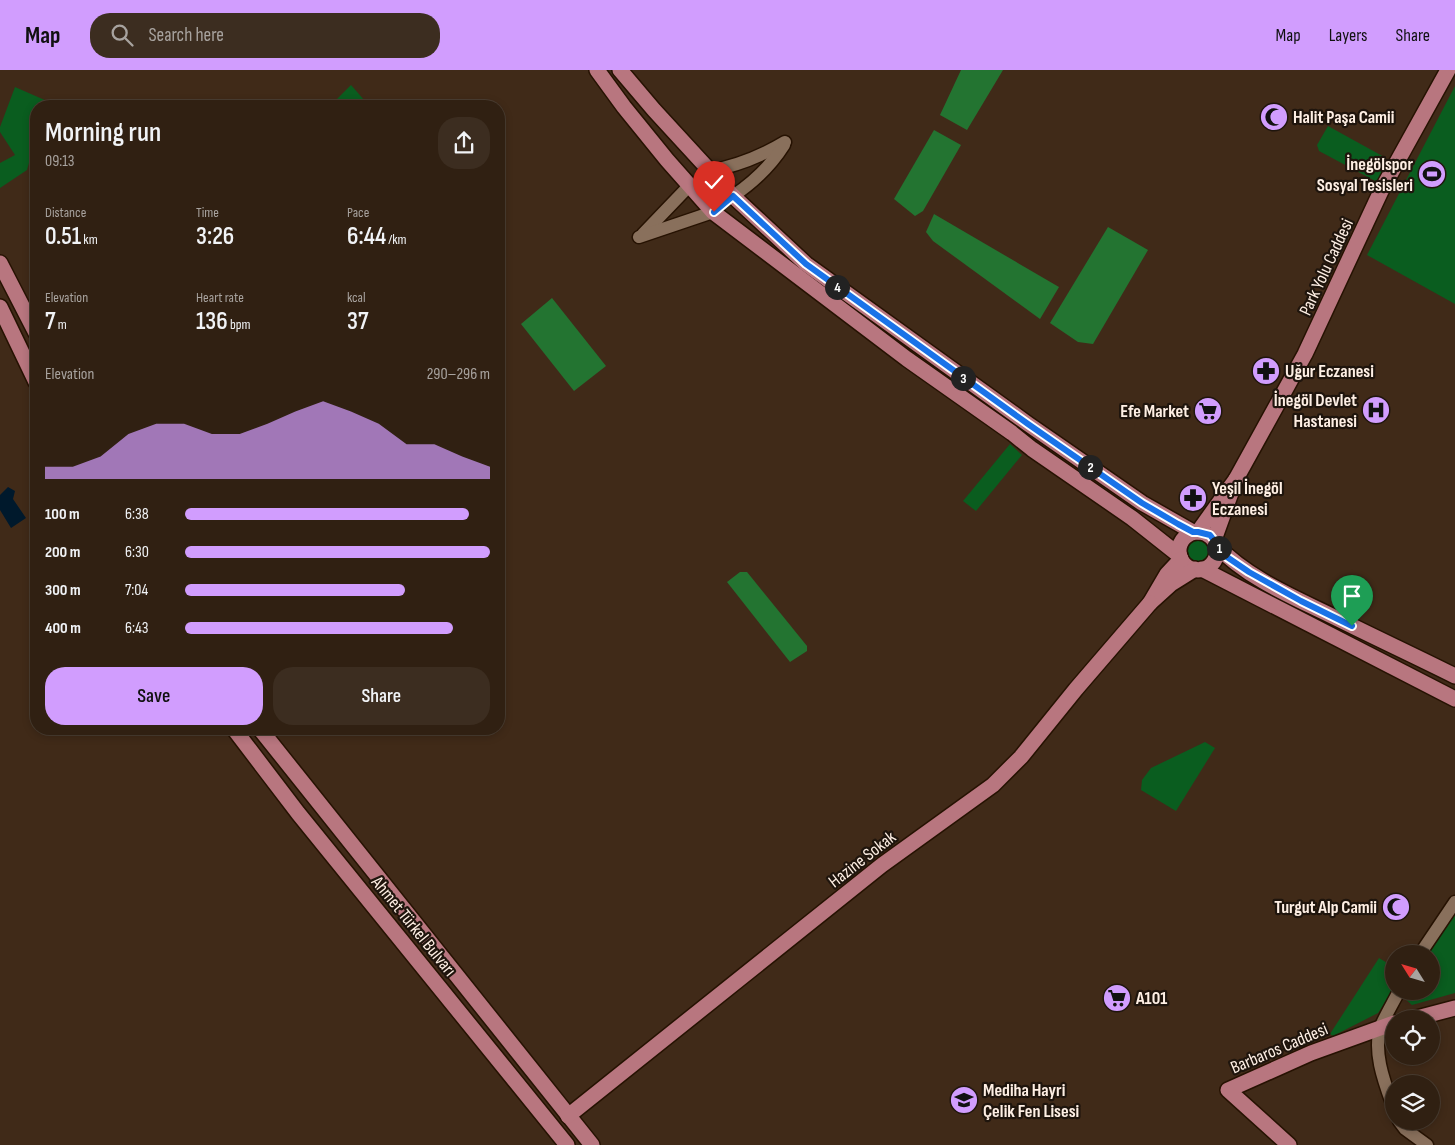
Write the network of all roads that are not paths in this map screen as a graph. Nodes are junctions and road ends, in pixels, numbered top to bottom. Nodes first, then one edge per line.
1 (597, 70) edge
2 (620, 70) edge
3 (1448, 70) edge
4 (709, 171) junction
5 (689, 186) junction
6 (733, 196) junction
7 (714, 212) junction
8 (0, 263) edge
9 (0, 307) edge
10 (30, 321) edge
11 (30, 370) edge
12 (1236, 479) junction
13 (1196, 532) junction
14 (1215, 542) junction
15 (1181, 558) junction
16 (1199, 569) junction
17 (1150, 603) junction
18 (1455, 676) edge
19 (1455, 699) edge
20 (239, 735) edge
21 (265, 735) edge
22 (1455, 902) edge
23 (1426, 945) edge
24 (1455, 1008) edge
25 (1440, 1012) edge
26 (1385, 1026) edge
27 (1385, 1030) edge
28 (1385, 1085) edge
29 (568, 1116) junction
30 (1406, 1130) edge
31 (567, 1145) edge
32 (592, 1145) edge
33 (1289, 1145) edge
34 (1427, 1145) edge

1 - 5 main road
2 - 4 main road
3 - 12 main road, Park Yolu Caddesi
4 - 5 main road
4 - 6 main road
4 - 6 street
5 - 7 main road
5 - 7 street
6 - 7 main road
6 - 13 main road
7 - 15 main road
8 - 10 main road
9 - 11 main road
12 - 13 main road
12 - 14 main road
13 - 14 main road
13 - 15 main road
14 - 16 main road
14 - 18 main road
15 - 16 main road
15 - 17 main road
16 - 17 main road
16 - 19 main road
17 - 29 main road, Hazine Sokak
20 - 31 main road, Ahmet Türkel Bulvarı
21 - 29 main road, Ahmet Türkel Bulvarı
22 - 23 street
24 - 25 main road
26 - 33 main road, Barbaros Caddesi
27 - 28 street
29 - 32 main road, Ahmet Türkel Bulvarı
30 - 34 street

